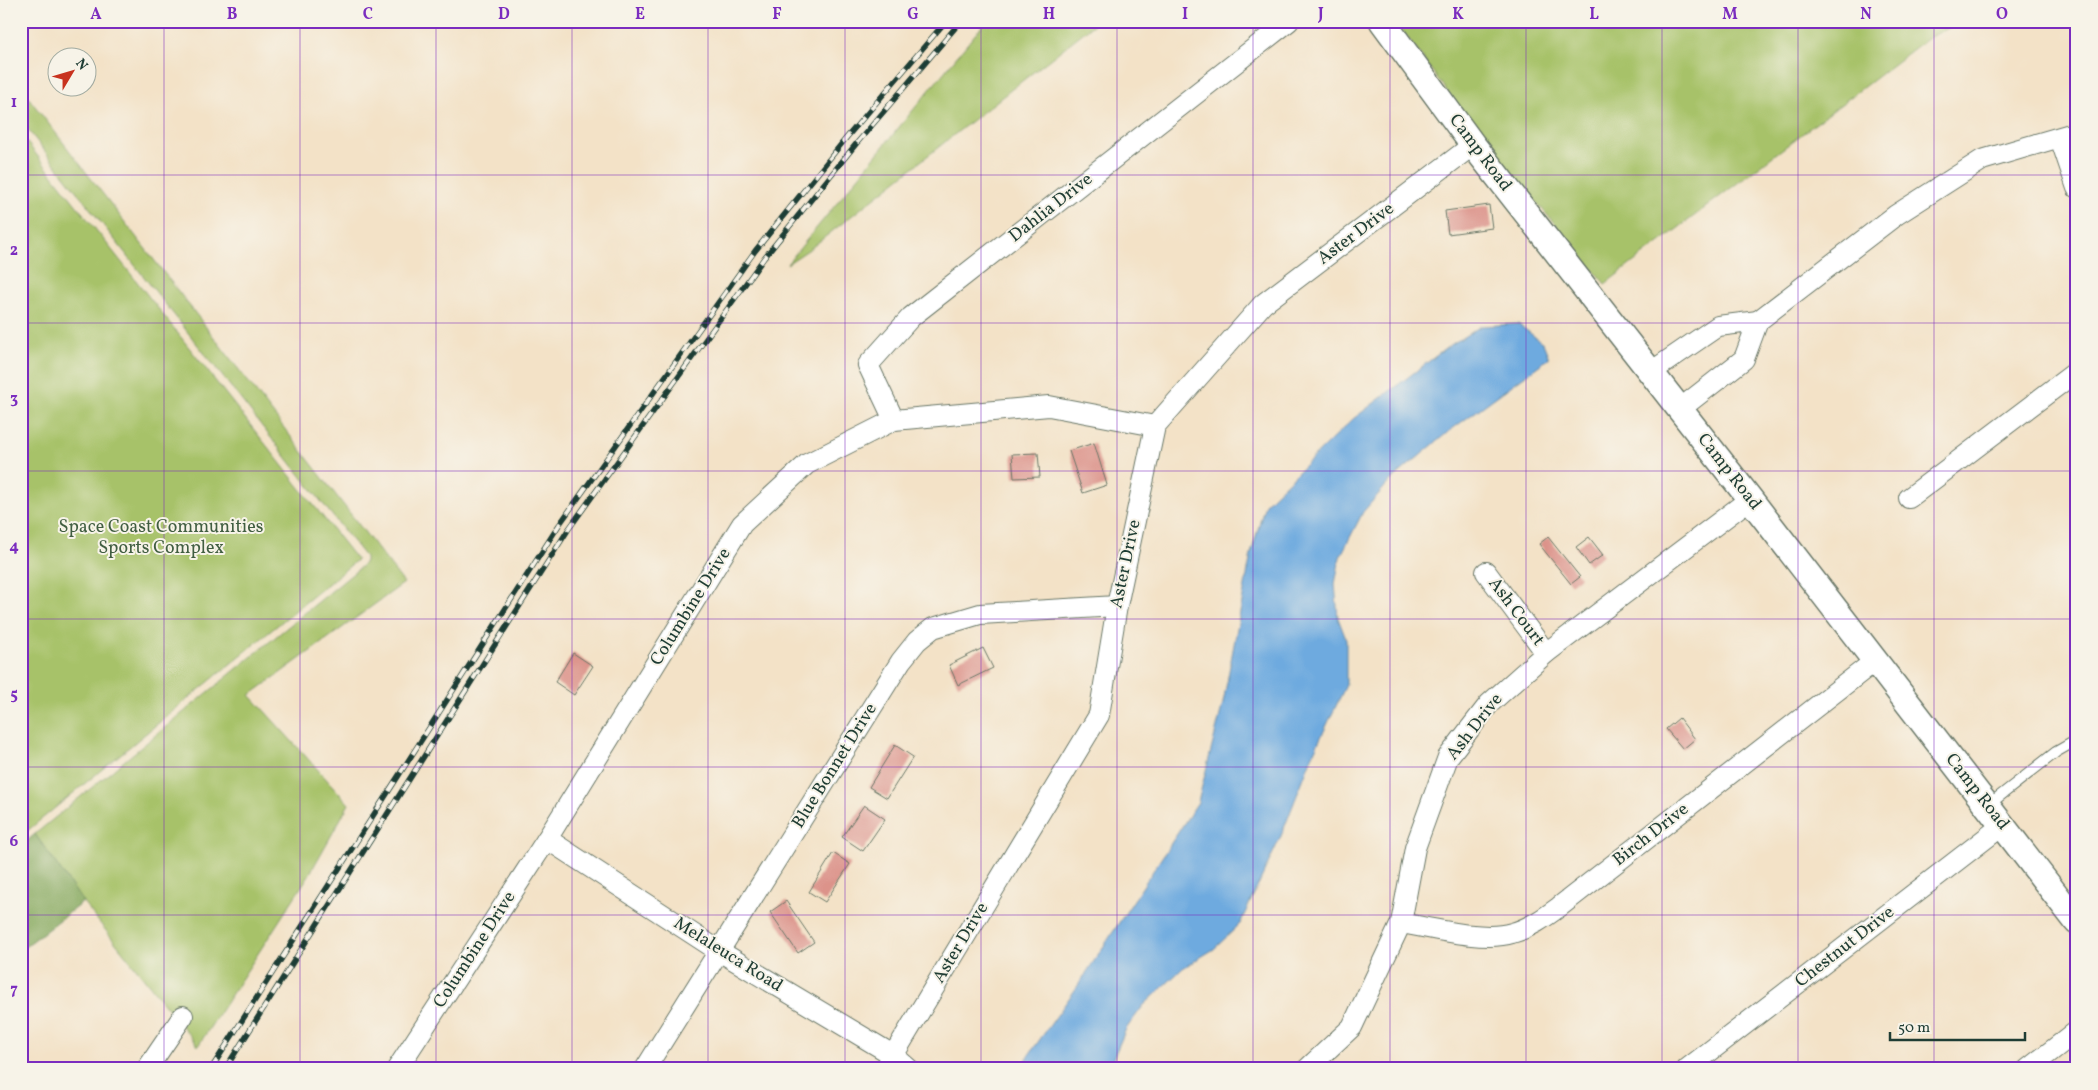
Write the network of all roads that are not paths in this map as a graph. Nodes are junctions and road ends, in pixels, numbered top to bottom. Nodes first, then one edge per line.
1 (1288, 21) edge
2 (1382, 21) edge
3 (2068, 135) edge
4 (1473, 145) junction
5 (2077, 188) edge
6 (1758, 321) junction
7 (2077, 371) edge
8 (1651, 372) junction
9 (1680, 409) junction
10 (894, 420) junction
11 (1155, 426) junction
12 (1908, 498) dead end
13 (1750, 499) junction
14 (1486, 572) dead end
15 (1117, 606) junction
16 (1546, 653) junction
17 (1875, 661) junction
18 (2077, 740) edge
19 (1987, 806) junction
20 (2003, 825) junction
21 (547, 839) junction
22 (2077, 922) edge
23 (1401, 923) junction
24 (719, 951) junction
25 (183, 1016) dead end
26 (2077, 1031) edge
27 (889, 1062) edge
28 (147, 1069) edge
29 (397, 1069) edge
30 (645, 1069) edge
31 (909, 1069) edge
32 (1307, 1069) edge
33 (1687, 1069) edge
34 (2028, 1069) edge

1 - 10 street, Dahlia Drive
2 - 4 street, Camp Road
3 - 5 street
3 - 6 street
4 - 8 street, Camp Road
4 - 11 street, Aster Drive
6 - 8 street
6 - 9 street
7 - 12 street
8 - 9 street, Camp Road
9 - 13 street, Camp Road
10 - 11 street, Columbine Drive
10 - 21 street, Columbine Drive
11 - 15 street, Aster Drive
13 - 16 street, Ash Drive
13 - 17 street, Camp Road
14 - 16 street, Ash Court
15 - 24 street, Blue Bonnet Drive
15 - 27 street, Aster Drive
16 - 23 street, Ash Drive
17 - 19 street, Camp Road
17 - 23 street, Birch Drive
18 - 19 lane
19 - 20 street, Camp Road
20 - 22 street, Camp Road
20 - 33 street, Chestnut Drive
21 - 24 street, Melaleuca Road
21 - 29 street, Columbine Drive
23 - 32 street, Ash Drive
24 - 27 street, Melaleuca Road
24 - 30 street, Blue Bonnet Drive
25 - 28 street
26 - 34 street
27 - 31 street, Melaleuca Road

